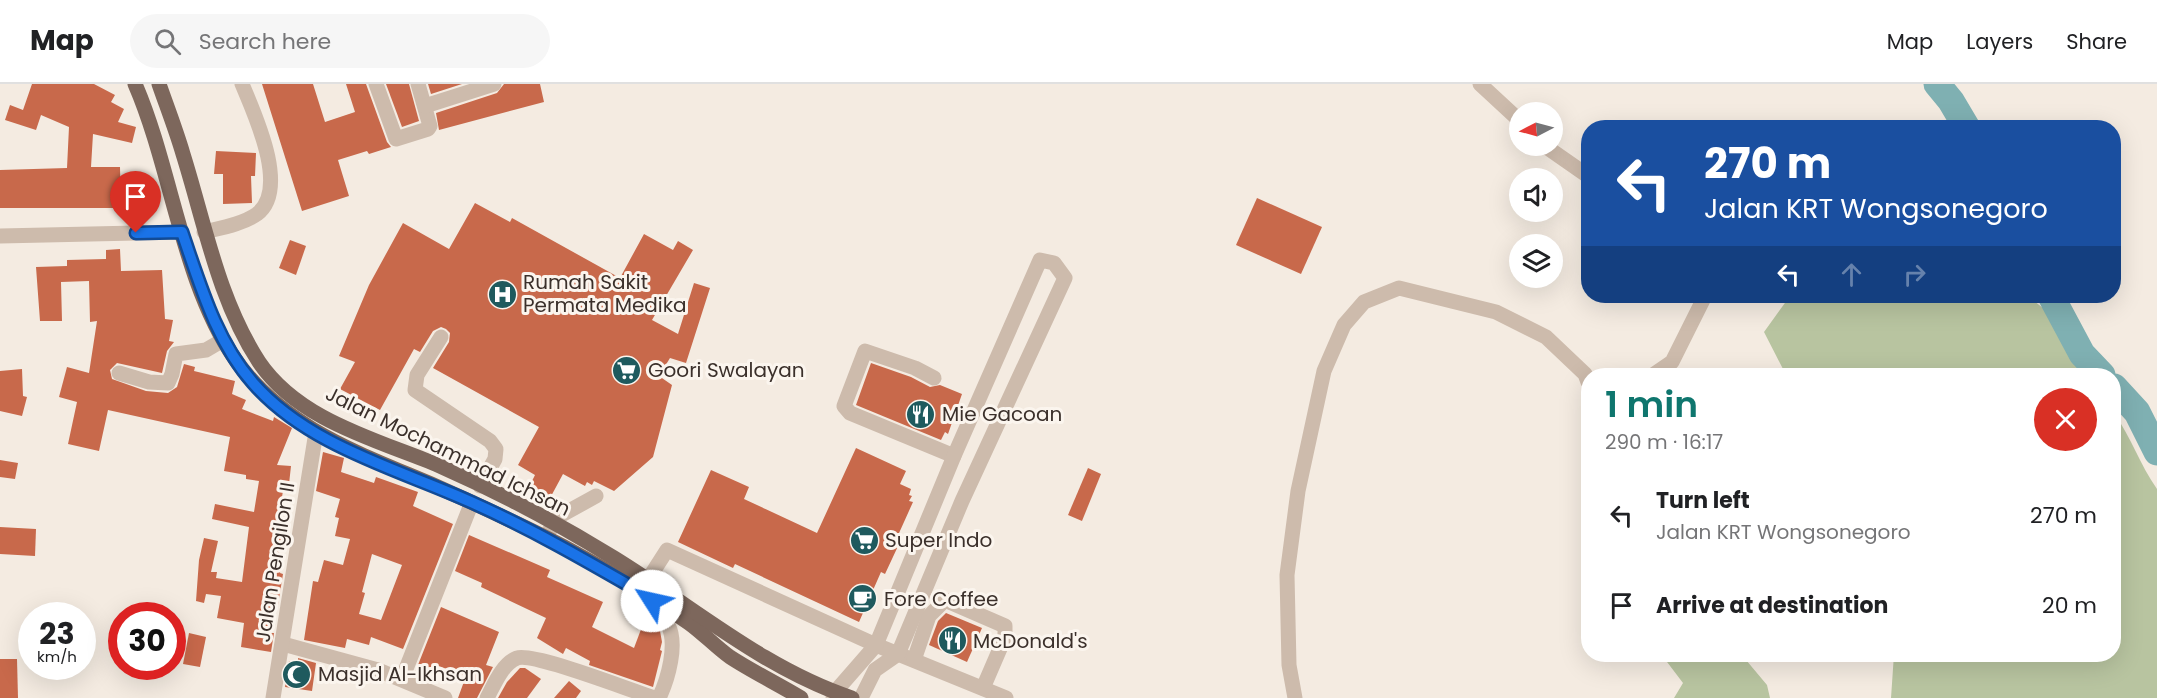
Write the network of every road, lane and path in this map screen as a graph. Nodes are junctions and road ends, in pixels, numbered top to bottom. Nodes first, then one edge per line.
1 (135, 84) edge
2 (159, 84) edge
3 (242, 84) edge
4 (376, 84) edge
5 (418, 84) edge
6 (494, 84) edge
7 (1480, 84) edge
8 (458, 89) edge
9 (425, 106) junction
10 (1509, 111) edge
11 (1559, 156) edge
12 (1581, 171) edge
13 (182, 232) junction
14 (204, 232) junction
15 (0, 236) edge
16 (1702, 303) edge
17 (441, 337) dead end
18 (223, 340) junction
19 (1663, 368) edge
20 (1581, 370) edge
21 (119, 373) dead end
22 (934, 378) dead end
23 (316, 432) junction
24 (954, 456) junction
25 (480, 486) junction
26 (943, 488) junction
27 (596, 496) dead end
28 (962, 501) junction
29 (472, 502) junction
30 (553, 524) junction
31 (545, 538) junction
32 (649, 590) junction
33 (284, 644) junction
34 (876, 645) junction
35 (898, 654) junction
36 (914, 660) junction
37 (402, 679) junction
38 (995, 694) edge
39 (834, 695) edge
40 (273, 698) edge
41 (445, 698) edge
42 (487, 698) edge
43 (655, 698) edge
44 (659, 698) edge
45 (801, 698) edge
46 (852, 698) edge
47 (861, 698) edge
48 (1295, 698) edge

1 - 13 main road, Jalan Mochammad Ichsan
2 - 14 main road, Jalan Mochammad Ichsan
3 - 14 street
4 - 9 street
5 - 9 street
6 - 8 street
7 - 10 street
8 - 9 street
11 - 12 street
13 - 15 street
13 - 18 main road, Jalan Mochammad Ichsan
14 - 25 main road, Jalan Mochammad Ichsan
16 - 19 street
17 - 25 street
18 - 21 street
18 - 23 main road, Jalan Mochammad Ichsan
20 - 48 street
22 - 24 street
23 - 29 main road, Jalan Mochammad Ichsan
23 - 33 street, Jalan Pengilon II
24 - 26 street
24 - 28 street
25 - 29 main road
25 - 30 main road, Jalan Mochammad Ichsan
26 - 28 street
26 - 34 street
27 - 30 street
28 - 35 street
29 - 31 main road, Jalan Mochammad Ichsan
29 - 37 street
30 - 31 street
30 - 32 main road, Jalan Mochammad Ichsan
31 - 32 main road, Jalan Mochammad Ichsan
32 - 34 street
32 - 39 main road, Jalan Mochammad Ichsan
32 - 44 street
32 - 45 main road, Jalan Mochammad Ichsan
33 - 37 street
33 - 40 street, Jalan Pengilon II
34 - 35 street
34 - 39 street
35 - 36 street
35 - 47 street
36 - 38 street
36 - 38 street
37 - 41 street
39 - 46 main road, Jalan Mochammad Ichsan
42 - 43 street

